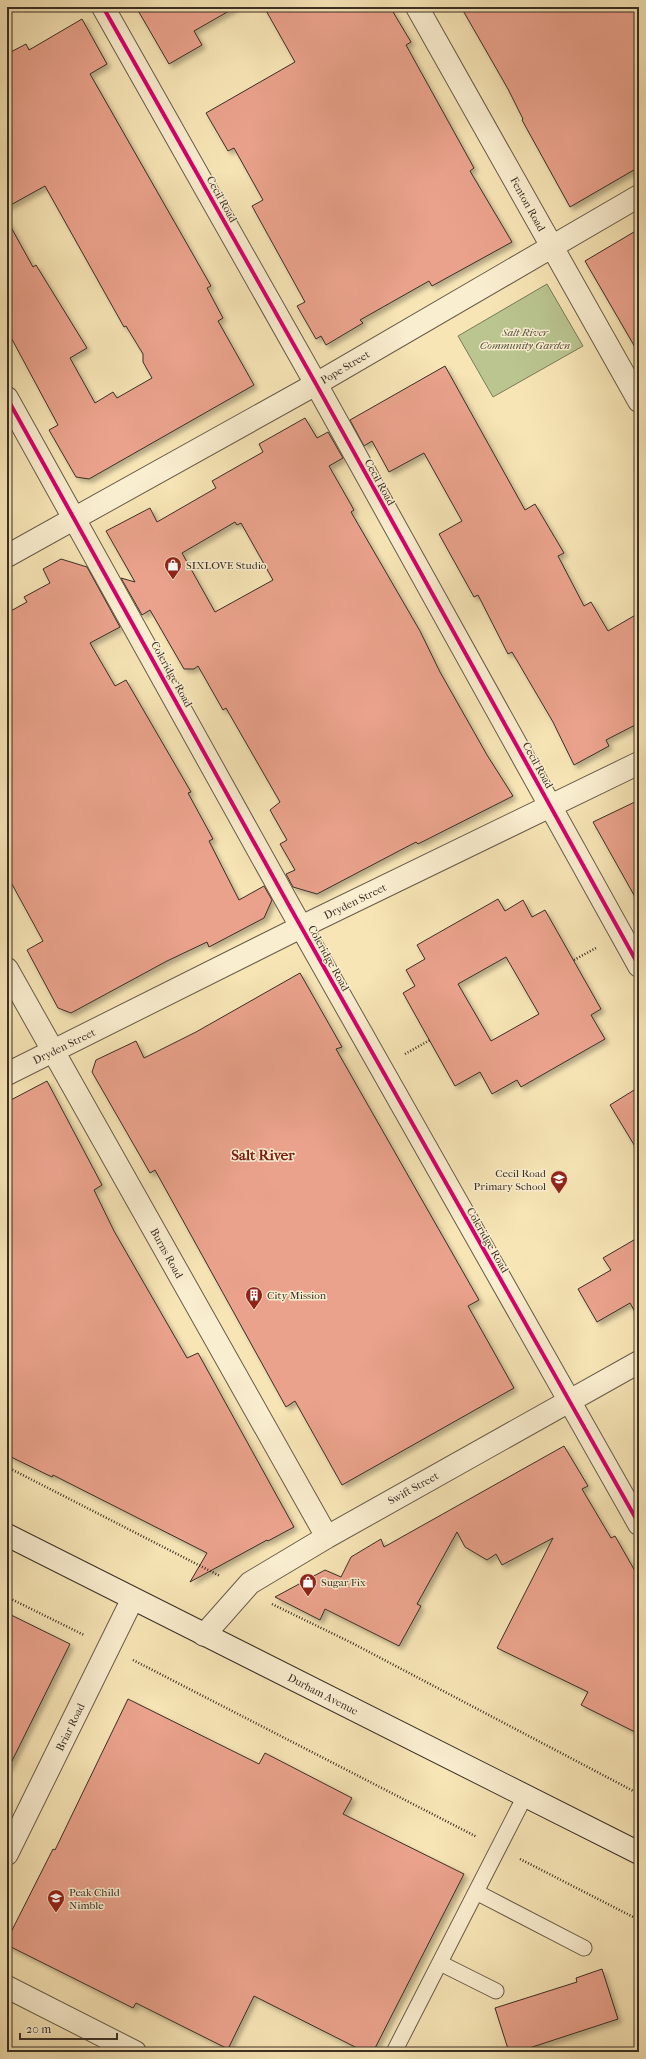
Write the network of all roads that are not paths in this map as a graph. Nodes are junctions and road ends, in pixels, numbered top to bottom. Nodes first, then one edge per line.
1 (103, 7) edge
2 (417, 7) edge
3 (639, 196) edge
4 (551, 246) junction
5 (316, 384) junction
6 (7, 398) edge
7 (639, 401) edge
8 (75, 518) junction
9 (7, 556) edge
10 (639, 763) edge
11 (551, 807) junction
12 (301, 927) junction
13 (639, 966) edge
14 (7, 969) edge
15 (53, 1051) junction
16 (7, 1074) edge
17 (639, 1362) edge
18 (570, 1401) junction
19 (639, 1524) edge
20 (7, 1535) edge
21 (327, 1537) junction
22 (132, 1600) junction
23 (204, 1635) junction
24 (525, 1796) junction
25 (639, 1853) edge
26 (7, 1854) edge
27 (476, 1892) junction
28 (584, 1948) dead end
29 (440, 1963) junction
30 (7, 1987) edge
31 (496, 1991) dead end
32 (135, 2052) edge
33 (394, 2052) edge

1 - 5 street, Cecil Road
2 - 4 street, Fenton Road
3 - 4 street, Pope Street
4 - 5 street, Pope Street
4 - 7 street, Fenton Road
5 - 8 street, Pope Street
5 - 11 street, Cecil Road
6 - 8 street, Coleridge Road
8 - 9 street, Pope Street
8 - 12 street, Coleridge Road
10 - 11 street, Dryden Street
11 - 12 street, Dryden Street
11 - 13 street, Cecil Road
12 - 15 street, Dryden Street
12 - 18 street, Coleridge Road
14 - 15 street, Burns Road
15 - 16 street, Dryden Street
15 - 21 street, Burns Road
17 - 18 street, Swift Street
18 - 19 street, Coleridge Road
18 - 21 street, Swift Street
20 - 22 street, Durham Avenue
21 - 23 street, Swift Street
22 - 23 street, Durham Avenue
22 - 26 street, Briar Road
23 - 24 street, Durham Avenue
24 - 25 street, Durham Avenue
24 - 27 lane
27 - 28 lane
27 - 29 lane
29 - 31 lane
29 - 33 lane
30 - 32 street

